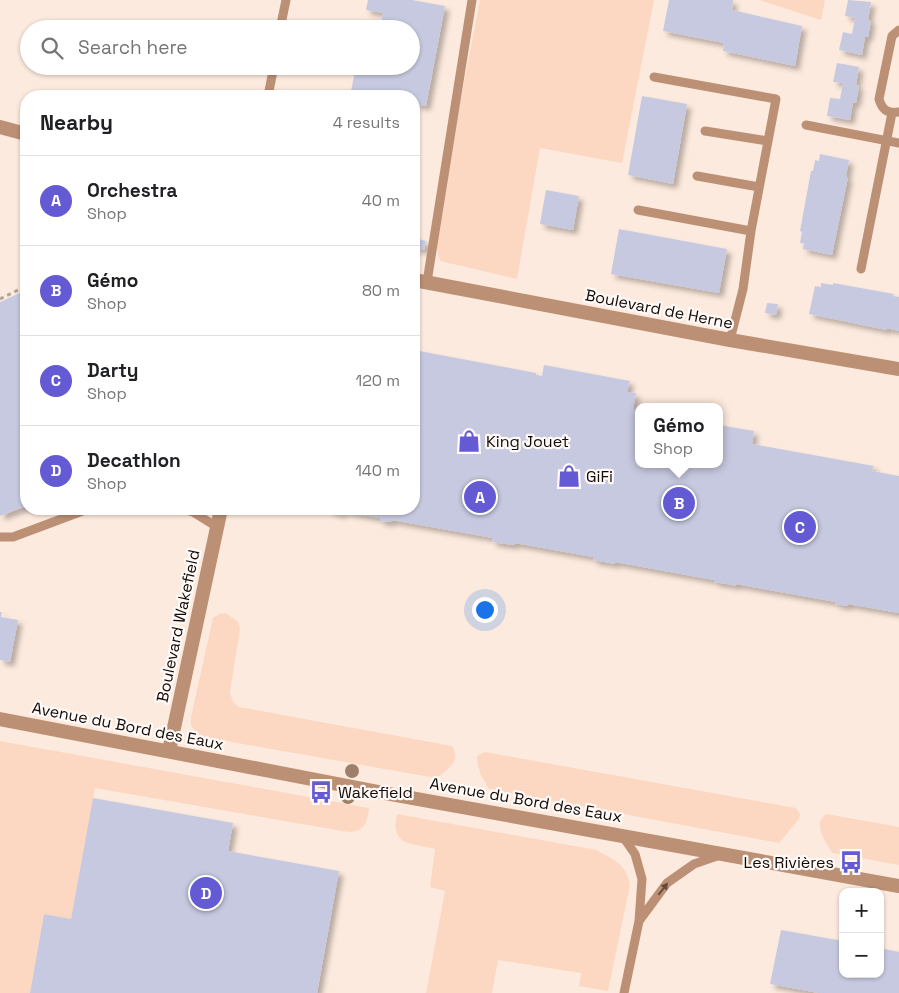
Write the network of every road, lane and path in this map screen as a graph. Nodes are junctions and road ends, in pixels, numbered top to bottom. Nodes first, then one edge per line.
1 (286, 0) edge
2 (472, 0) edge
3 (282, 20) edge
4 (899, 30) edge
5 (272, 75) edge
6 (654, 77) dead end
7 (269, 90) edge
8 (896, 112) edge
9 (806, 125) dead end
10 (0, 127) edge
11 (705, 131) dead end
12 (20, 132) edge
13 (768, 141) junction
14 (886, 141) junction
15 (899, 143) edge
16 (697, 176) dead end
17 (760, 187) junction
18 (638, 210) dead end
19 (751, 231) junction
20 (861, 269) dead end
21 (420, 281) edge
22 (20, 289) edge
23 (0, 299) edge
24 (730, 340) junction
25 (899, 369) edge
26 (72, 515) edge
27 (198, 515) edge
28 (220, 515) edge
29 (217, 527) junction
30 (0, 537) edge
31 (0, 720) edge
32 (169, 752) junction
33 (621, 834) junction
34 (725, 854) junction
35 (899, 886) edge
36 (639, 921) junction
37 (624, 993) edge

1 - 3 lane
2 - 21 lane
4 - 8 lane
5 - 7 lane
6 - 13 lane
8 - 14 lane
9 - 14 lane
10 - 12 street
11 - 13 lane
13 - 17 lane
14 - 15 lane
14 - 20 lane
16 - 17 lane
17 - 19 lane
18 - 19 lane
19 - 24 lane
21 - 24 street, Boulevard de Herne
22 - 23 path
24 - 25 street, Boulevard de Herne
26 - 30 lane
27 - 29 lane
28 - 29 street, Boulevard Wakefield
29 - 32 street, Boulevard Wakefield
31 - 32 street, Avenue du Bord des Eaux
32 - 33 street, Avenue du Bord des Eaux
33 - 34 street, Avenue du Bord des Eaux
33 - 36 lane
34 - 35 street, Avenue du Bord des Eaux
36 -> 34 lane
36 - 37 lane

